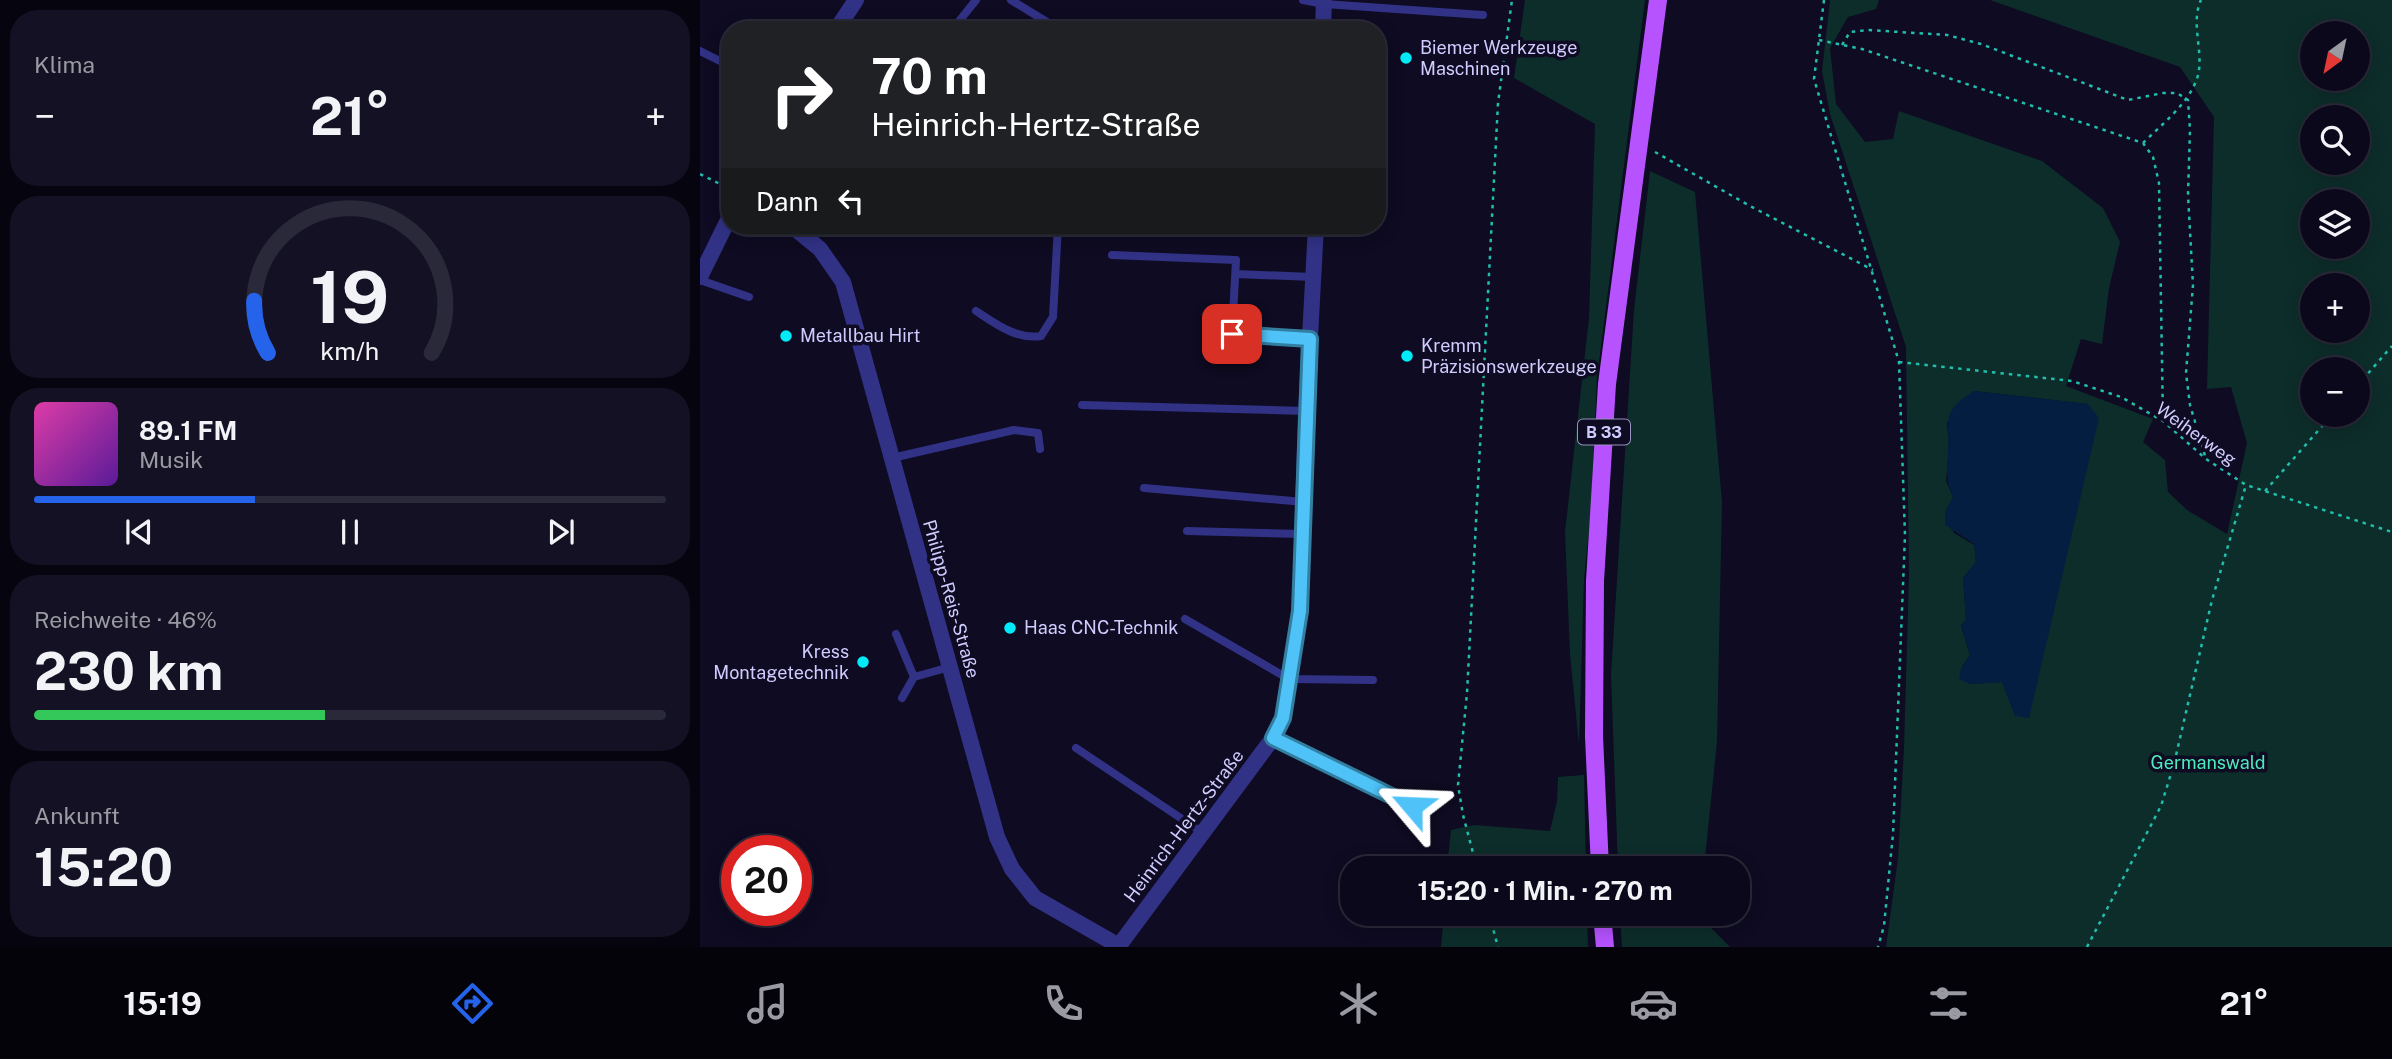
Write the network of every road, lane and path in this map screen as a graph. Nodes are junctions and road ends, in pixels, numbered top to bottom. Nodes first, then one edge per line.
1 (856, 0) edge
2 (976, 0) edge
3 (1011, 0) edge
4 (1303, 0) edge
5 (1512, 0) edge
6 (1658, 0) edge
7 (1824, 0) edge
8 (2201, 0) edge
9 (1324, 2) edge
10 (1483, 15) dead end
11 (842, 21) edge
12 (959, 21) edge
13 (1045, 21) edge
14 (1323, 21) edge
15 (1819, 40) junction
16 (1842, 45) junction
17 (700, 51) edge
18 (721, 62) edge
19 (2186, 98) junction
20 (1639, 143) junction
21 (2143, 143) junction
22 (700, 174) edge
23 (721, 184) edge
24 (721, 235) edge
25 (803, 235) edge
26 (1058, 235) edge
27 (1315, 235) edge
28 (1112, 255) dead end
29 (1874, 270) junction
30 (1236, 274) junction
31 (1313, 277) junction
32 (700, 279) edge
33 (749, 298) dead end
34 (976, 312) dead end
35 (1310, 339) junction
36 (2392, 346) edge
37 (1899, 362) junction
38 (2370, 371) edge
39 (1082, 404) dead end
40 (1306, 411) junction
41 (2163, 421) junction
42 (2321, 427) edge
43 (1040, 449) dead end
44 (892, 458) junction
45 (2206, 459) junction
46 (2246, 485) junction
47 (1144, 488) dead end
48 (2265, 491) junction
49 (1304, 502) junction
50 (1187, 531) dead end
51 (2392, 532) edge
52 (1303, 534) junction
53 (1185, 619) dead end
54 (896, 634) dead end
55 (950, 667) junction
56 (914, 677) junction
57 (1289, 679) junction
58 (1373, 680) dead end
59 (902, 698) dead end
60 (1273, 738) junction
61 (1076, 748) dead end
62 (1412, 806) dead end
63 (1203, 833) junction
64 (1474, 856) edge
65 (1599, 856) edge
66 (1492, 926) edge
67 (1603, 926) edge
68 (1118, 947) edge
69 (1498, 947) edge
70 (1605, 947) edge
71 (1878, 947) edge
72 (2087, 947) edge

1 - 11 street
2 - 12 lane
3 - 13 lane
4 - 9 lane
5 - 64 path
6 - 20 main road, B 33
7 - 15 path
8 - 19 path
9 - 10 lane
9 - 14 street
15 - 16 path
15 - 29 path
16 - 19 path
16 - 21 path
17 - 18 lane
19 - 21 path
19 - 45 path
20 - 29 path
20 - 65 main road, B 33
21 - 41 path
22 - 23 path
24 - 32 street
25 - 44 street, Philipp-Reis-Straße
26 - 34 lane
27 - 31 street, Heinrich-Hertz-Straße
28 - 30 lane
29 - 37 path
30 - 31 lane
30 - 35 lane
31 - 35 street, Heinrich-Hertz-Straße
32 - 33 lane
35 - 40 street, Heinrich-Hertz-Straße
36 - 38 path
37 - 41 path, Weiherweg
37 - 71 path
39 - 40 lane
40 - 49 street, Heinrich-Hertz-Straße
41 - 45 path, Weiherweg
42 - 48 path
43 - 44 lane
44 - 55 street, Philipp-Reis-Straße
45 - 46 path, Weiherweg
46 - 48 path, Weiherweg
46 - 72 path
47 - 49 lane
48 - 51 path, Weiherweg
49 - 52 street, Heinrich-Hertz-Straße
50 - 52 lane
52 - 57 street, Heinrich-Hertz-Straße
53 - 57 lane
54 - 56 lane
55 - 56 lane
55 - 68 street, Philipp-Reis-Straße
56 - 59 lane
57 - 58 lane
57 - 60 street, Heinrich-Hertz-Straße
60 - 62 lane
60 - 63 street, Heinrich-Hertz-Straße
61 - 63 lane
63 - 68 street, Heinrich-Hertz-Straße
66 - 69 path
67 - 70 main road

